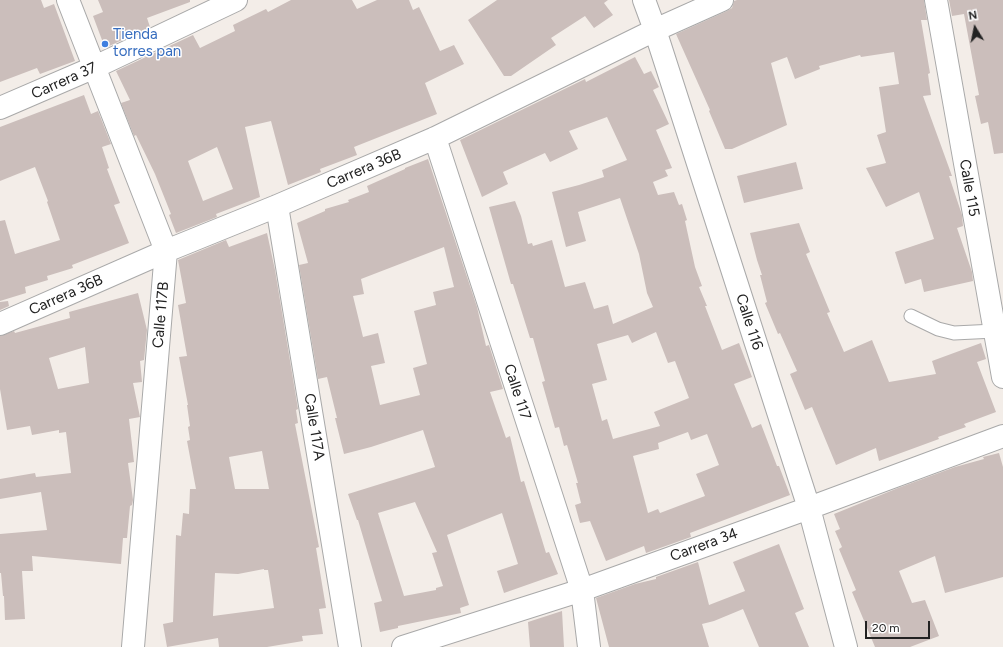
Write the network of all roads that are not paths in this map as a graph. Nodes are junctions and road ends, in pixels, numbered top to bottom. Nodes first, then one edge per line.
1 (68, 0) edge
2 (236, 0) edge
3 (644, 0) edge
4 (722, 0) edge
5 (936, 0) edge
6 (655, 30) junction
7 (95, 67) junction
8 (0, 108) edge
9 (435, 138) junction
10 (277, 206) junction
11 (166, 251) junction
12 (911, 316) dead end
13 (0, 324) edge
14 (995, 331) junction
15 (1003, 377) edge
16 (1003, 436) edge
17 (809, 508) junction
18 (582, 590) junction
19 (133, 647) edge
20 (350, 647) edge
21 (403, 647) edge
22 (589, 647) edge
23 (846, 647) edge

1 - 7 street, Calle 117B
2 - 7 street, Carrera 37
3 - 6 street, Calle 116
4 - 6 street, Carrera 36B
5 - 14 street, Calle 115
6 - 9 street, Carrera 36B
6 - 17 street, Calle 116
7 - 8 street, Carrera 37
7 - 11 street, Calle 117B
9 - 10 street, Carrera 36B
9 - 18 street, Calle 117
10 - 11 street, Carrera 36B
10 - 20 street, Calle 117A
11 - 13 street, Carrera 36B
11 - 19 street, Calle 117B
12 - 14 lane
14 - 15 street, Calle 115
16 - 17 street, Carrera 34
17 - 18 street, Carrera 34
17 - 23 street, Calle 116
18 - 21 street, Carrera 34
18 - 22 street, Calle 117

